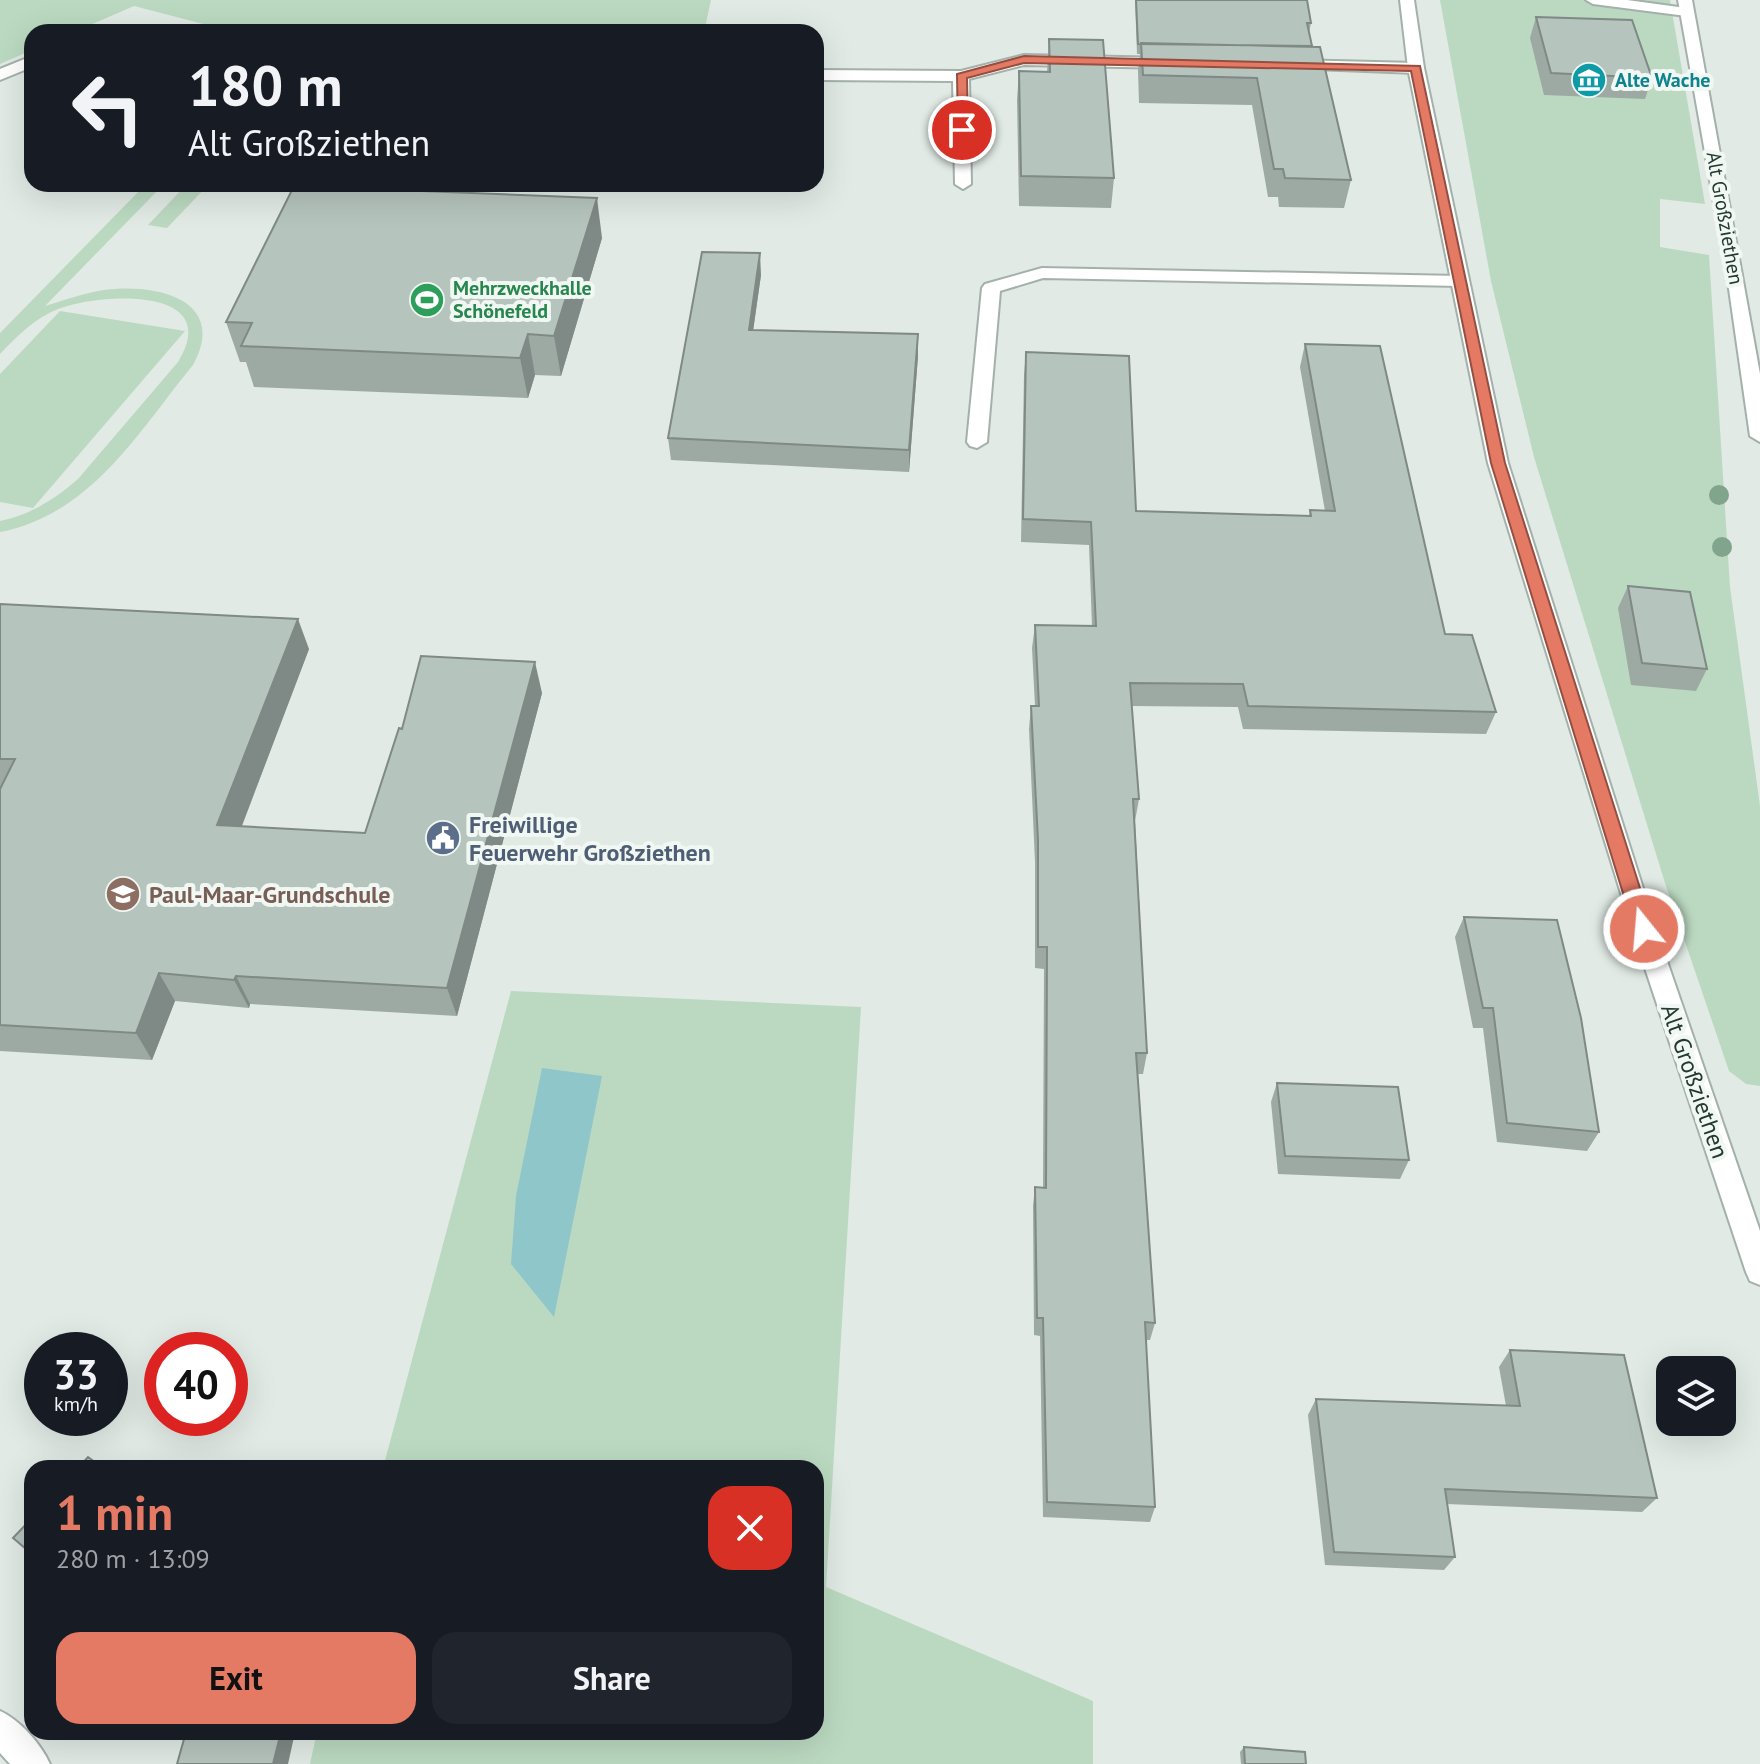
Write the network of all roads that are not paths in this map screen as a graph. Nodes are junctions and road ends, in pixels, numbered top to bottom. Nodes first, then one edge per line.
1 (1407, 0) edge
2 (1593, 0) edge
3 (1686, 6) edge
4 (1194, 63) edge
5 (24, 64) edge
6 (1271, 64) edge
7 (1416, 68) junction
8 (0, 75) edge
9 (824, 75) edge
10 (961, 76) junction
11 (963, 184) dead end
12 (1460, 281) junction
13 (1760, 436) edge
14 (977, 442) dead end
15 (1759, 1261) edge
16 (0, 1728) edge
17 (33, 1764) edge

1 - 7 street, Alt Großziethen
2 - 3 street
3 - 13 street, Alt Großziethen
4 - 10 street
5 - 8 street
6 - 7 street
7 - 12 street, Alt Großziethen
9 - 10 street
10 - 11 street
12 - 14 street
12 - 15 street, Alt Großziethen
16 - 17 street

